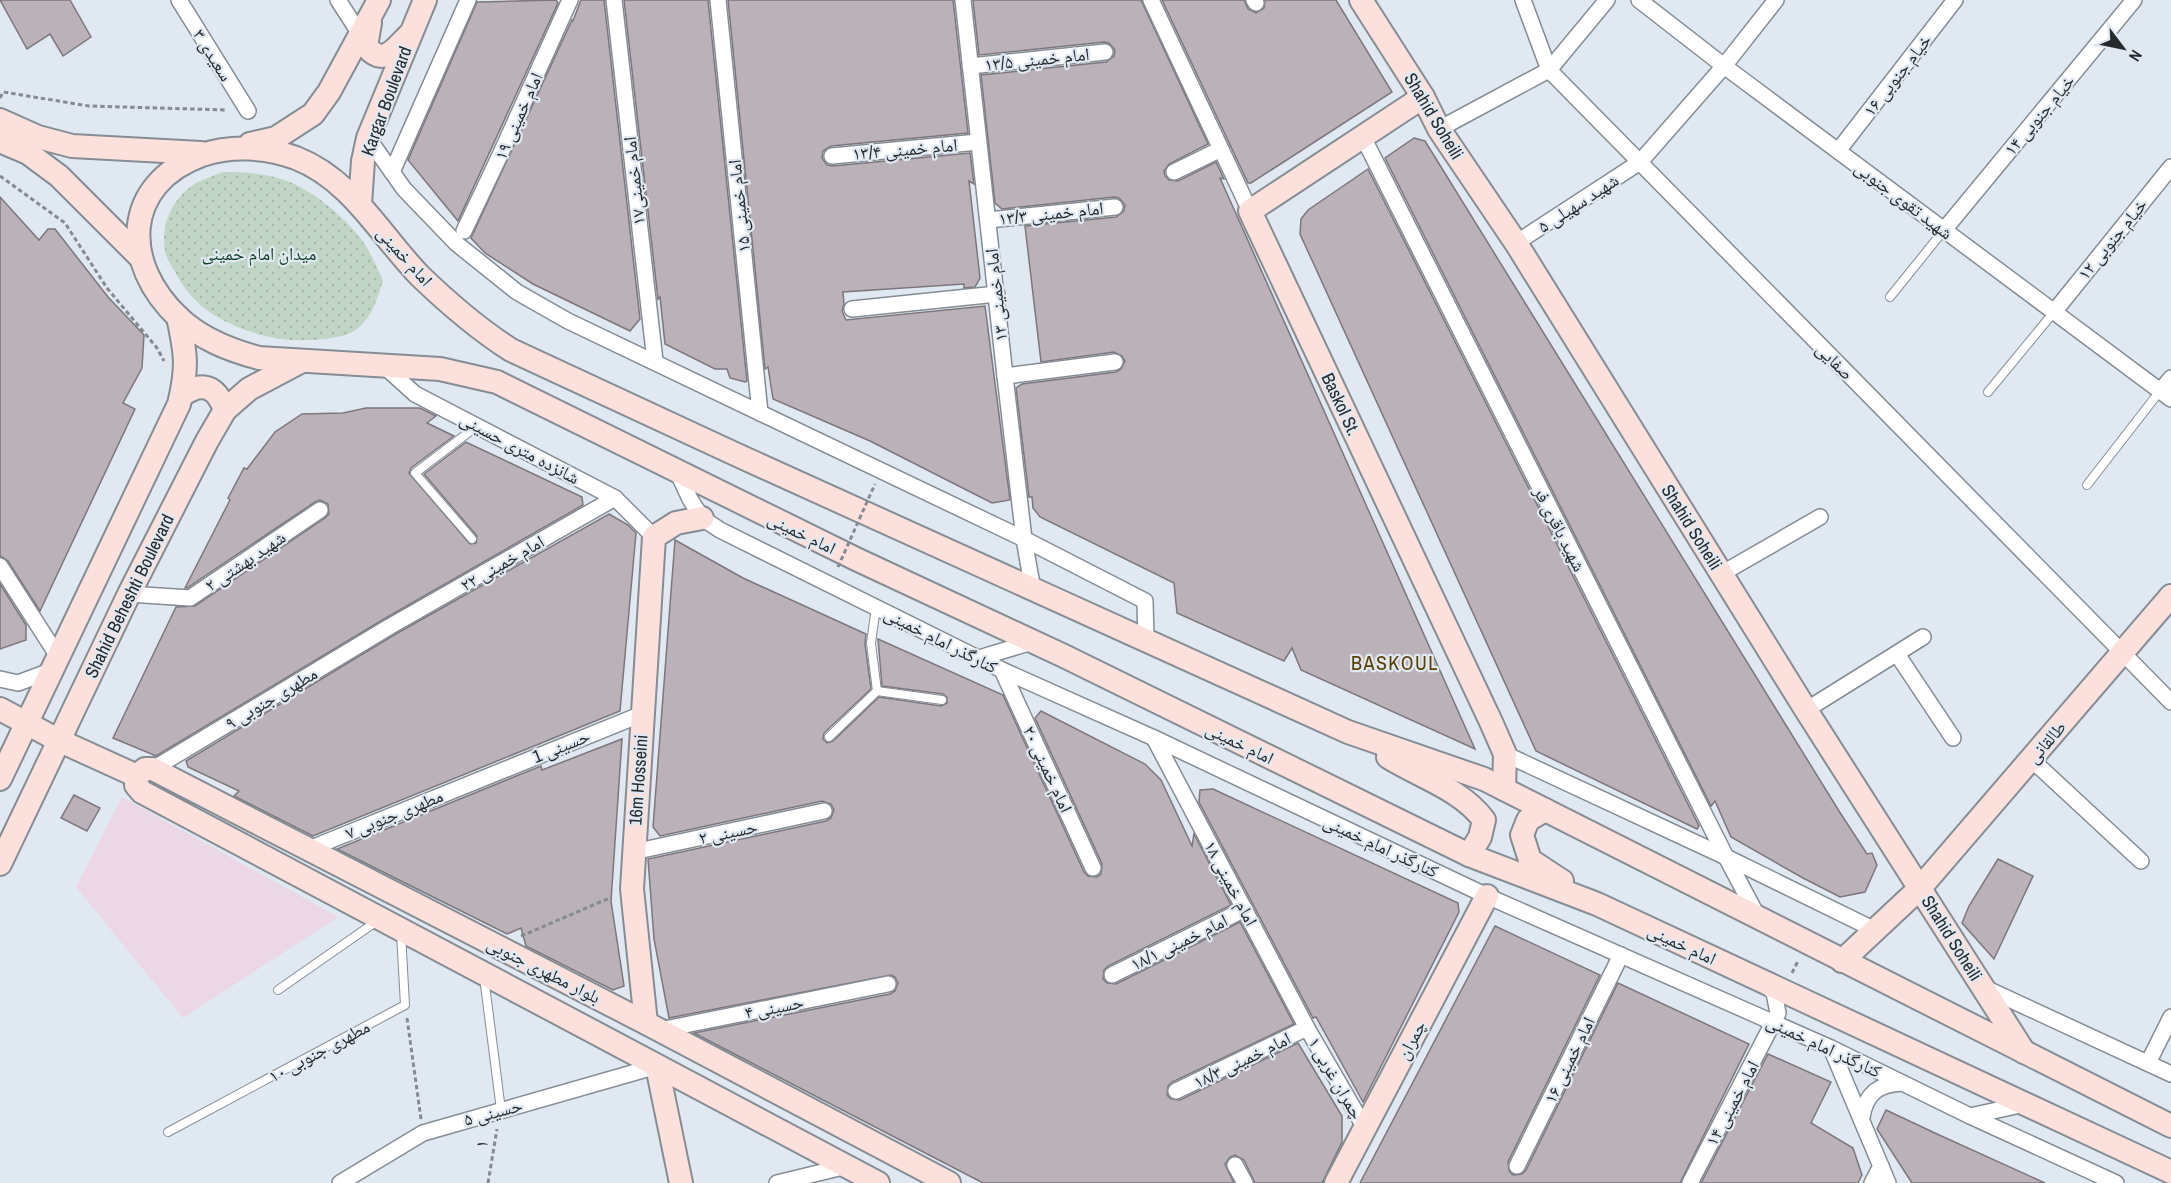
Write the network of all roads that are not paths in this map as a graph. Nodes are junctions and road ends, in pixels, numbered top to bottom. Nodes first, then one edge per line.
1 (179, 0) edge
2 (338, 0) edge
3 (425, 0) edge
4 (468, 0) edge
5 (570, 0) edge
6 (614, 0) edge
7 (718, 0) edge
8 (963, 0) edge
9 (1151, 0) edge
10 (1361, 0) edge
11 (1523, 0) edge
12 (1607, 0) edge
13 (1639, 0) edge
14 (1776, 0) edge
15 (1955, 0) edge
16 (2134, 0) edge
17 (370, 16) edge
18 (411, 33) junction
19 (1105, 52) dead end
20 (970, 66) junction
21 (1724, 66) junction
22 (1548, 70) junction
23 (1423, 97) junction
24 (248, 111) road end
25 (0, 120) edge
26 (1439, 129) junction
27 (1363, 137) junction
28 (368, 138) junction
29 (0, 141) edge
30 (978, 142) junction
31 (72, 146) junction
32 (235, 147) junction
33 (1221, 149) junction
34 (1838, 151) junction
35 (209, 153) junction
36 (832, 156) dead end
37 (1640, 162) junction
38 (2171, 167) edge
39 (392, 172) junction
40 (1174, 172) dead end
41 (59, 176) junction
42 (360, 204) junction
43 (1114, 207) dead end
44 (1250, 211) junction
45 (987, 220) junction
46 (1944, 230) junction
47 (464, 231) dead end
48 (1516, 243) junction
49 (139, 256) junction
50 (997, 294) junction
51 (1890, 297) dead end
52 (852, 309) dead end
53 (2054, 312) junction
54 (178, 317) junction
55 (655, 361) junction
56 (300, 362) junction
57 (1115, 362) dead end
58 (383, 364) junction
59 (1005, 376) junction
60 (2171, 378) edge
61 (1988, 392) dead end
62 (182, 395) junction
63 (2166, 395) edge
64 (225, 410) junction
65 (760, 413) junction
66 (477, 426) junction
67 (677, 471) junction
68 (2087, 485) dead end
69 (615, 498) junction
70 (320, 510) dead end
71 (1820, 517) dead end
72 (702, 518) junction
73 (654, 537) junction
74 (472, 539) dead end
75 (1024, 539) junction
76 (0, 566) edge
77 (1721, 574) junction
78 (1033, 590) junction
79 (129, 594) junction
80 (2171, 596) edge
81 (876, 607) junction
82 (389, 627) joint
83 (1923, 637) dead end
84 (1146, 640) junction
85 (1032, 642) junction
86 (2122, 653) junction
87 (1897, 654) junction
88 (979, 658) junction
89 (56, 664) junction
90 (1002, 670) junction
91 (0, 679) edge
92 (877, 691) junction
93 (942, 700) dead end
94 (2171, 702) edge
95 (0, 710) edge
96 (1806, 710) junction
97 (642, 714) junction
98 (27, 724) junction
99 (1348, 732) junction
100 (829, 737) dead end
101 (1154, 738) junction
102 (1953, 738) dead end
103 (58, 740) junction
104 (0, 742) edge
105 (1505, 754) junction
106 (2031, 759) junction
107 (0, 767) edge
108 (145, 773) junction
109 (0, 779) edge
110 (479, 779) joint
111 (1504, 789) junction
112 (1545, 810) junction
113 (824, 812) dead end
114 (309, 849) junction
115 (633, 852) junction
116 (1469, 855) junction
117 (1726, 857) junction
118 (2141, 861) dead end
119 (0, 864) edge
120 (1093, 867) dead end
121 (1920, 888) junction
122 (1487, 897) junction
123 (1597, 904) junction
124 (1245, 909) junction
125 (380, 918) junction
126 (1759, 919) junction
127 (401, 929) junction
128 (1875, 930) junction
129 (1622, 955) junction
130 (1842, 961) junction
131 (484, 973) junction
132 (1112, 975) dead end
133 (1762, 981) junction
134 (888, 984) dead end
135 (1981, 987) junction
136 (278, 990) dead end
137 (2171, 1017) edge
138 (1774, 1022) junction
139 (653, 1026) junction
140 (1307, 1028) junction
141 (1831, 1048) junction
142 (2025, 1054) junction
143 (2148, 1063) junction
144 (657, 1065) junction
145 (2171, 1074) edge
146 (1902, 1083) junction
147 (1176, 1091) dead end
148 (2025, 1104) junction
149 (501, 1110) junction
150 (1970, 1116) junction
151 (1862, 1117) junction
152 (2171, 1126) edge
153 (1365, 1128) junction
154 (168, 1132) dead end
155 (1235, 1165) dead end
156 (847, 1166) junction
157 (1517, 1166) dead end
158 (1881, 1166) junction
159 (2171, 1172) edge
160 (340, 1183) edge
161 (681, 1183) edge
162 (777, 1183) edge
163 (878, 1183) edge
164 (949, 1183) edge
165 (1245, 1183) edge
166 (1336, 1183) edge
167 (1690, 1183) edge
168 (1872, 1183) edge
169 (1888, 1183) edge
170 (2116, 1183) edge

1 - 24 street, سعیدی ۳
2 - 17 street
3 - 18 main road, Kargar Boulevard
4 - 39 street
5 - 47 street, امام خمینی ۱۹
6 - 55 street, امام خمینی۱۷
7 - 65 street, امام خمینی ۱۵
8 - 20 street, امام خمینی ۱۳
9 - 33 street
10 - 23 main road, Shahid Soheili
11 - 22 street
12 - 22 street
13 - 21 street, شهید تقوی جنوبی
14 - 21 street, شهید سهیلی ۵
15 - 34 street, خیام جنوبی ۱۶
16 - 46 street, خیام جنوبی ۱۴
17 - 18 main road
17 - 32 main road
18 - 28 main road, Kargar Boulevard
19 - 20 street, امام خمینی ۱۳/۵
20 - 30 street, امام خمینی ۱۳
21 - 34 street, شهید تقوی جنوبی
21 - 37 street, شهید سهیلی ۵
22 - 26 street
22 - 37 street, صفایی
23 - 26 main road, Shahid Soheili
23 - 27 main road
25 - 31 main road
26 - 48 main road, Shahid Soheili
27 - 44 main road
27 - 117 street, شهید باقری فر
28 - 39 street
28 - 42 main road, Kargar Boulevard
29 - 41 main road
30 - 36 street, امام خمینی ۱۳/۴
30 - 45 street, امام خمینی ۱۳
31 - 35 main road
31 - 41 main road
32 - 35 main road
32 - 42 main road, امام خمینی
33 - 40 street
33 - 44 street
34 - 46 street, شهید تقوی جنوبی
35 - 49 main road
37 - 48 street, شهید سهیلی ۵
37 - 86 street, صفایی
38 - 53 street, خیام جنوبی ۱۲
39 - 55 street
41 - 49 main road
42 - 78 main road, امام خمینی
43 - 45 street, امام خمینی ۱۳/۳
44 - 105 main road, Baskol St.
45 - 50 street, امام خمینی ۱۳
46 - 51 lane
46 - 53 street, شهید تقوی جنوبی
48 - 77 main road, Shahid Soheili
49 - 54 main road
50 - 52 street
50 - 59 street, امام خمینی ۱۳
53 - 61 lane
53 - 63 street, شهید تقوی جنوبی
54 - 56 main road, امام خمینی
54 - 62 main road, Shahid Beheshti Boulevard
55 - 65 street
56 - 58 main road, امام خمینی
56 - 64 main road, Shahid Beheshti Boulevard
57 - 59 street
58 - 66 street, شانزده متری حسینی
58 - 67 main road, امام خمینی
59 - 75 street, امام خمینی ۱۳
60 - 63 street
62 - 64 main road
62 - 89 main road, Shahid Beheshti Boulevard
63 - 68 lane
64 - 79 main road, Shahid Beheshti Boulevard
65 - 75 street
66 - 69 street, شانزده متری حسینی
66 - 74 lane
67 - 72 street, کنارگذر امام خمینی
67 - 85 main road, امام خمینی
69 - 73 street, شانزده متری حسینی
69 - 82 street, امام خمینی ۲۲
70 - 79 street, شهید بهشتی ۲
71 - 77 street
72 - 73 main road
72 - 81 street, کنارگذر امام خمینی
73 - 97 main road, 16m Hosseini
75 - 78 street, امام خمینی ۱۳
75 - 84 street
76 - 89 street
77 - 96 main road, Shahid Soheili
78 - 84 main road, امام خمینی
79 - 103 main road, Shahid Beheshti Boulevard
80 - 86 main road, طالقانی
81 - 88 street, کنارگذر امام خمینی
81 - 92 lane
82 - 108 street, مطهری جنوبی ۹
83 - 87 street
84 - 99 main road, امام خمینی
85 - 88 street
85 - 116 main road, امام خمینی
86 - 94 street, صفایی
86 - 106 main road, طالقانی
87 - 96 street
87 - 102 street
88 - 90 street, کنارگذر امام خمینی
89 - 91 street
89 - 98 main road, Shahid Beheshti Boulevard
90 - 101 street, کنارگذر امام خمینی
90 - 120 street, امام خمینی ۲۰
92 - 93 lane
92 - 100 lane
95 - 98 main road, بلوار مطهری جنوبی
96 - 121 main road, Shahid Soheili
97 - 110 street, حسینی 1
97 - 115 main road, 16m Hosseini
98 - 103 main road, بلوار مطهری جنوبی
98 - 109 main road, Shahid Beheshti Boulevard
99 - 111 main road, امام خمینی
99 - 116 main road
101 - 122 street, کنارگذر امام خمینی
101 - 124 street, امام خمینی ۱۸
103 - 108 main road, بلوار مطهری جنوبی
103 - 119 main road, Shahid Beheshti Boulevard
104 - 107 main road
105 - 111 main road, Baskol St.
105 - 117 street
106 - 118 street
106 - 121 main road, طالقانی
108 - 114 main road, بلوار مطهری جنوبی
108 - 125 main road, بلوار مطهری جنوبی
110 - 114 street, مطهری جنوبی ۷
111 - 112 main road, امام خمینی
112 - 123 main road
112 - 126 main road, امام خمینی
113 - 115 street, حسینی ۲
114 - 139 main road, بلوار مطهری جنوبی
115 - 139 main road, 16m Hosseini
116 - 123 main road, امام خمینی
117 - 126 street, شهید باقری فر
117 - 128 street
121 - 128 main road, طالقانی
121 - 135 main road, Shahid Soheili
122 - 129 street, کنارگذر امام خمینی
122 - 153 main road, چمران
123 - 133 main road, امام خمینی
124 - 132 street, امام خمینی ۱۸/۱
124 - 140 street, امام خمینی ۱۸
125 - 127 main road, بلوار مطهری جنوبی
125 - 136 lane
126 - 130 main road, امام خمینی
127 - 131 main road, بلوار مطهری جنوبی
127 - 154 lane, مطهری جنوبی ۱۰
128 - 130 main road, طالقانی
129 - 138 street, کنارگذر امام خمینی
129 - 157 street, امام خمینی ۱۶
130 - 142 main road, امام خمینی
131 - 144 main road, بلوار مطهری جنوبی
131 - 149 lane
133 - 138 street
133 - 148 main road, امام خمینی
134 - 139 street, حسینی ۴
135 - 142 main road, Shahid Soheili
135 - 143 street
137 - 143 street
138 - 141 street, کنارگذر امام خمینی
138 - 167 street, امام خمینی ۱۴
139 - 164 main road, بلوار مطهری جنوبی
140 - 147 street, امام خمینی ۱۸/۳
140 - 153 street, چمران غربی ۱
141 - 146 street, کنارگذر امام خمینی
141 - 151 street
142 - 152 main road, امام خمینی
143 - 145 street
144 - 149 street, حسینی ۵
144 - 156 main road, بلوار مطهری جنوبی
144 - 161 main road
146 - 150 street, کنارگذر امام خمینی
146 - 151 street
148 - 150 street
148 - 159 main road, امام خمینی
149 - 160 street, حسینی ۵
150 - 170 street, کنارگذر امام خمینی
151 - 158 street
153 - 166 main road, چمران
155 - 165 street
156 - 162 street
156 - 163 main road, بلوار مطهری جنوبی
158 - 168 street
158 - 169 street

